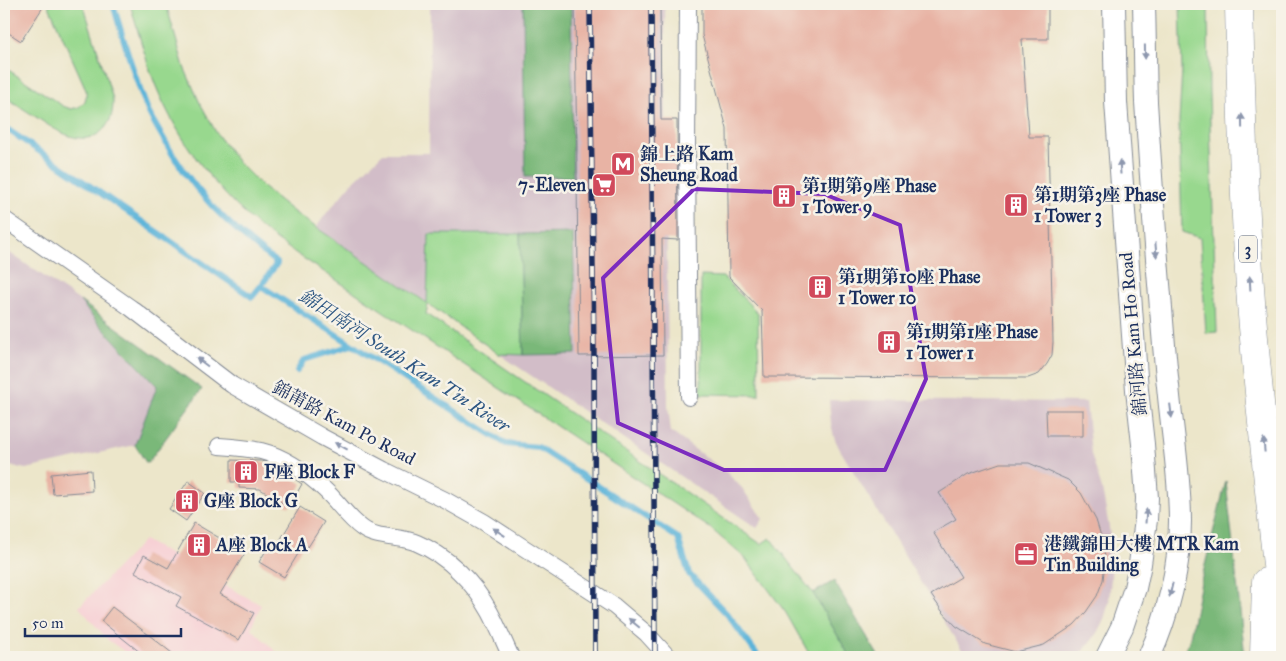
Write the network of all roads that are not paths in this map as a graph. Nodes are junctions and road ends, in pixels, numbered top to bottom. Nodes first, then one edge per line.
1 (688, 4) edge
2 (1114, 4) edge
3 (1144, 4) edge
4 (1239, 4) edge
5 (4, 218) edge
6 (689, 397) dead end
7 (219, 446) dead end
8 (1269, 494) junction
9 (1282, 611) edge
10 (511, 657) edge
11 (668, 657) edge
12 (1107, 657) edge
13 (1149, 657) edge
14 (1264, 657) edge

1 - 6 street
12 -> 2 main road, 錦河路 Kam Ho Road
3 -> 13 main road, 錦河路 Kam Ho Road
8 -> 4 highway, 3
11 -> 5 street, 錦莆路 Kam Po Road
7 - 10 street
8 - 9 highway, 3
8 - 14 highway

